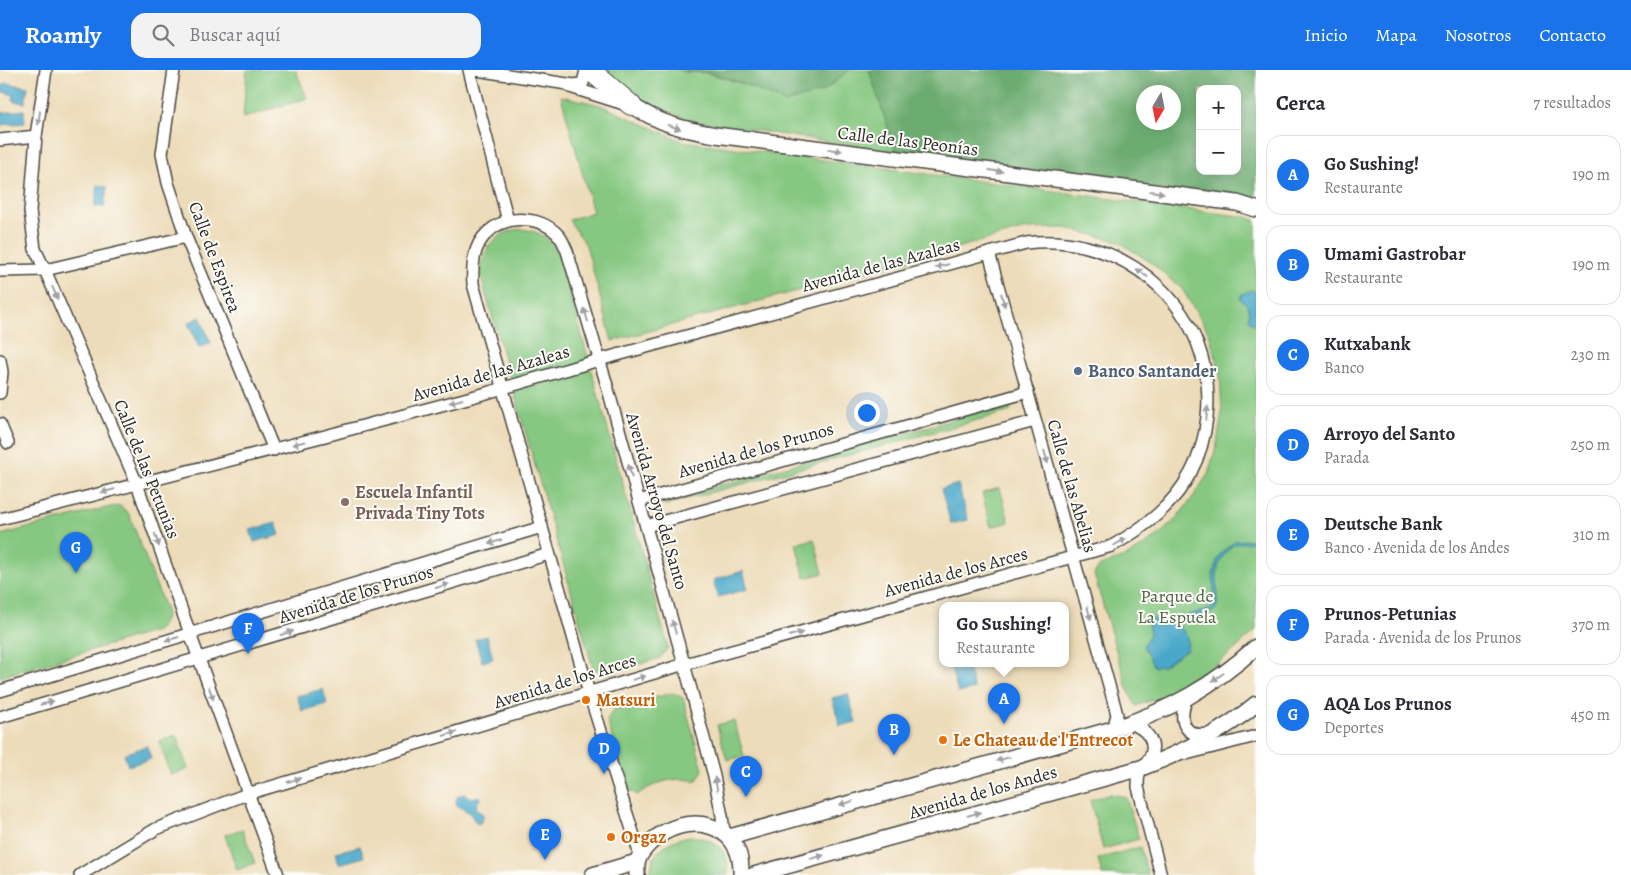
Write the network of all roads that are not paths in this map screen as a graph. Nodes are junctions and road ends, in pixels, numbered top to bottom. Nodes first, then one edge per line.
1 (46, 70) edge
2 (174, 70) edge
3 (469, 70) edge
4 (476, 70) edge
5 (588, 70) edge
6 (562, 84) junction
7 (631, 105) junction
8 (36, 136) junction
9 (0, 140) edge
10 (1256, 209) edge
11 (508, 221) junction
12 (186, 238) junction
13 (989, 253) junction
14 (46, 270) junction
15 (0, 271) edge
16 (0, 360) edge
17 (598, 360) junction
18 (503, 388) junction
19 (1028, 392) junction
20 (0, 393) edge
21 (1035, 421) junction
22 (0, 424) edge
23 (8, 443) dead end
24 (274, 450) junction
25 (137, 484) junction
26 (639, 501) junction
27 (0, 519) edge
28 (646, 526) junction
29 (542, 527) junction
30 (549, 554) junction
31 (1074, 558) junction
32 (190, 634) junction
33 (1256, 646) edge
34 (199, 659) junction
35 (685, 664) junction
36 (0, 691) edge
37 (589, 693) junction
38 (1187, 698) junction
39 (1256, 704) edge
40 (0, 717) edge
41 (1130, 723) junction
42 (1113, 729) junction
43 (1218, 731) junction
44 (1256, 736) edge
45 (1172, 756) junction
46 (1141, 768) junction
47 (248, 794) junction
48 (727, 835) junction
49 (638, 864) edge
50 (80, 875) edge
51 (278, 875) edge
52 (593, 875) edge
53 (741, 875) edge
54 (754, 875) edge
55 (1161, 875) edge

1 -> 8 street, Calle de las Petunias
2 - 12 street, Calle de Espirea
3 - 11 street
4 - 6 street, Calle de las Peonías
5 - 6 street, Calle de las Peonías
5 - 7 highway
6 - 7 street, Calle de las Peonías
7 -> 10 main road, Calle de las Peonías
8 - 9 street
8 - 14 street, Calle de las Petunias
17 -> 11 street, Avenida Arroyo del Santo
11 - 18 street
12 - 14 street
12 - 24 street, Calle de Espirea
13 -> 17 street, Avenida de las Azaleas
13 -> 19 street, Calle de las Abelias
31 -> 13 street, Avenida de las Azaleas
14 - 15 street
14 -> 25 street, Calle de las Petunias
16 - 20 street
17 - 18 street, Avenida de las Azaleas
26 -> 17 street, Avenida Arroyo del Santo
18 -> 24 street, Avenida de las Azaleas
18 - 29 street
19 - 21 street, Calle de las Abelias
19 - 26 street, Avenida de los Prunos
21 - 28 street
21 -> 31 street, Calle de las Abelias
22 - 23 street
24 - 25 street, Avenida de las Azaleas
25 -> 27 street, Avenida de las Azaleas
25 -> 32 street, Calle de las Petunias
26 - 28 street, Avenida Arroyo del Santo
35 -> 28 street, Avenida Arroyo del Santo
29 - 30 street
29 -> 32 street, Avenida de los Prunos
34 -> 30 street, Avenida de los Prunos
30 - 37 street
35 -> 31 street, Avenida de los Arces
31 -> 42 street, Calle de las Abelias
32 - 34 street, Calle de las Petunias
32 -> 36 street, Avenida de los Prunos
33 -> 38 main road, Avenida de los Andes
40 -> 34 street, Avenida de los Prunos
34 -> 47 street, Calle de las Petunias
37 -> 35 street, Avenida de los Arces
48 -> 35 street, Avenida Arroyo del Santo
47 -> 37 street, Avenida de los Arces
37 - 49 street
38 - 41 main road, Avenida de los Andes
38 - 43 street
39 - 43 main road, Avenida de los Andes
41 - 42 main road, Avenida de los Andes
41 - 46 street
42 -> 48 main road, Avenida de los Andes
43 - 45 main road, Avenida de los Andes
44 - 45 street
45 - 46 main road, Avenida de los Andes
54 -> 46 main road, Avenida de los Andes
46 - 55 street
47 - 50 street, Avenida de los Arces
47 - 51 street, Calle de las Petunias
48 - 49 main road
48 - 53 main road
49 - 52 main road

